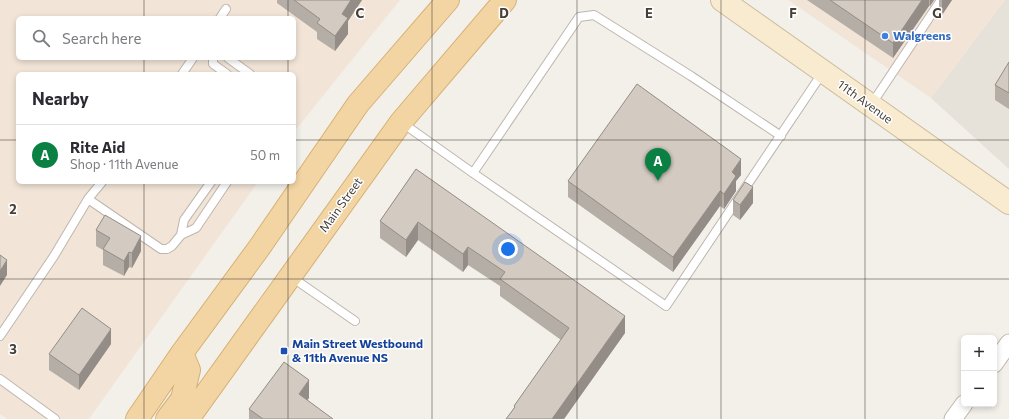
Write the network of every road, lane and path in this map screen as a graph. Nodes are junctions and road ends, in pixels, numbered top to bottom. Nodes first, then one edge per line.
1 (448, 0) edge
2 (505, 0) edge
3 (722, 0) edge
4 (941, 0) edge
5 (226, 9) dead end
6 (221, 16) edge
7 (192, 60) edge
8 (213, 60) edge
9 (231, 60) edge
10 (183, 72) edge
11 (224, 72) edge
12 (247, 72) edge
13 (823, 72) junction
14 (870, 106) junction
15 (401, 122) junction
16 (781, 136) junction
17 (473, 173) junction
18 (100, 184) edge
19 (210, 184) edge
20 (226, 184) edge
21 (88, 199) junction
22 (1009, 203) edge
23 (182, 235) junction
24 (290, 276) junction
25 (355, 321) dead end
26 (0, 336) edge
27 (1009, 343) edge
28 (182, 353) junction
29 (997, 360) edge
30 (0, 379) edge
31 (962, 407) edge
32 (55, 419) edge
33 (137, 419) edge
34 (167, 419) edge
35 (190, 419) edge
36 (953, 419) edge

1 - 28 main road
2 - 15 main road, Main Street
3 - 13 main road, 11th Avenue
4 - 14 lane
5 - 6 lane
7 - 10 lane
8 - 11 lane
9 - 12 lane
13 - 14 main road, 11th Avenue
13 - 16 lane
14 - 22 main road, 11th Avenue
15 - 17 lane
15 - 24 main road, Main Street
16 - 17 lane
16 - 17 lane
18 - 21 lane
19 - 23 lane
20 - 23 lane
21 - 23 lane
21 - 26 lane
24 - 25 lane
24 - 35 main road, Main Street
27 - 29 street
28 - 33 main road
28 - 34 main road
30 - 32 lane
31 - 36 street

